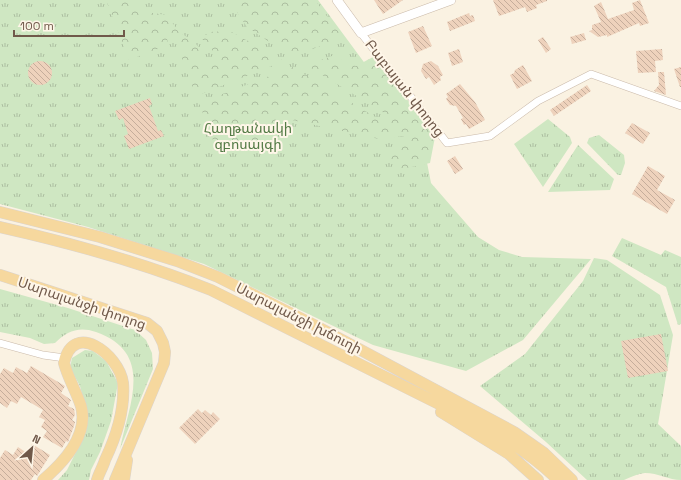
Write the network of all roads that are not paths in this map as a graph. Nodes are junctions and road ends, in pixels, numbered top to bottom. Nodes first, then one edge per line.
1 (337, 0) edge
2 (451, 0) edge
3 (361, 33) junction
4 (681, 106) edge
5 (0, 212) edge
6 (0, 227) edge
7 (0, 275) edge
8 (0, 343) edge
9 (65, 358) junction
10 (417, 394) junction
11 (129, 447) junction
12 (99, 478) edge
13 (44, 480) edge
14 (114, 480) edge
15 (124, 480) edge
16 (538, 480) edge
17 (558, 480) edge
18 (572, 480) edge

1 - 3 street, Բաբայան փողոց
2 - 3 street
3 - 4 street, Բաբայան փողոց
5 - 18 main road, Սարալանջի խճուղի
6 - 10 main road, Սարալանջի խճուղի
7 - 11 main road, Սարալանջի փողոց
8 - 9 street
9 - 12 main road
9 - 13 main road
10 - 16 main road
10 - 17 main road, Սարալանջի խճուղի
11 - 14 main road
11 - 15 main road

